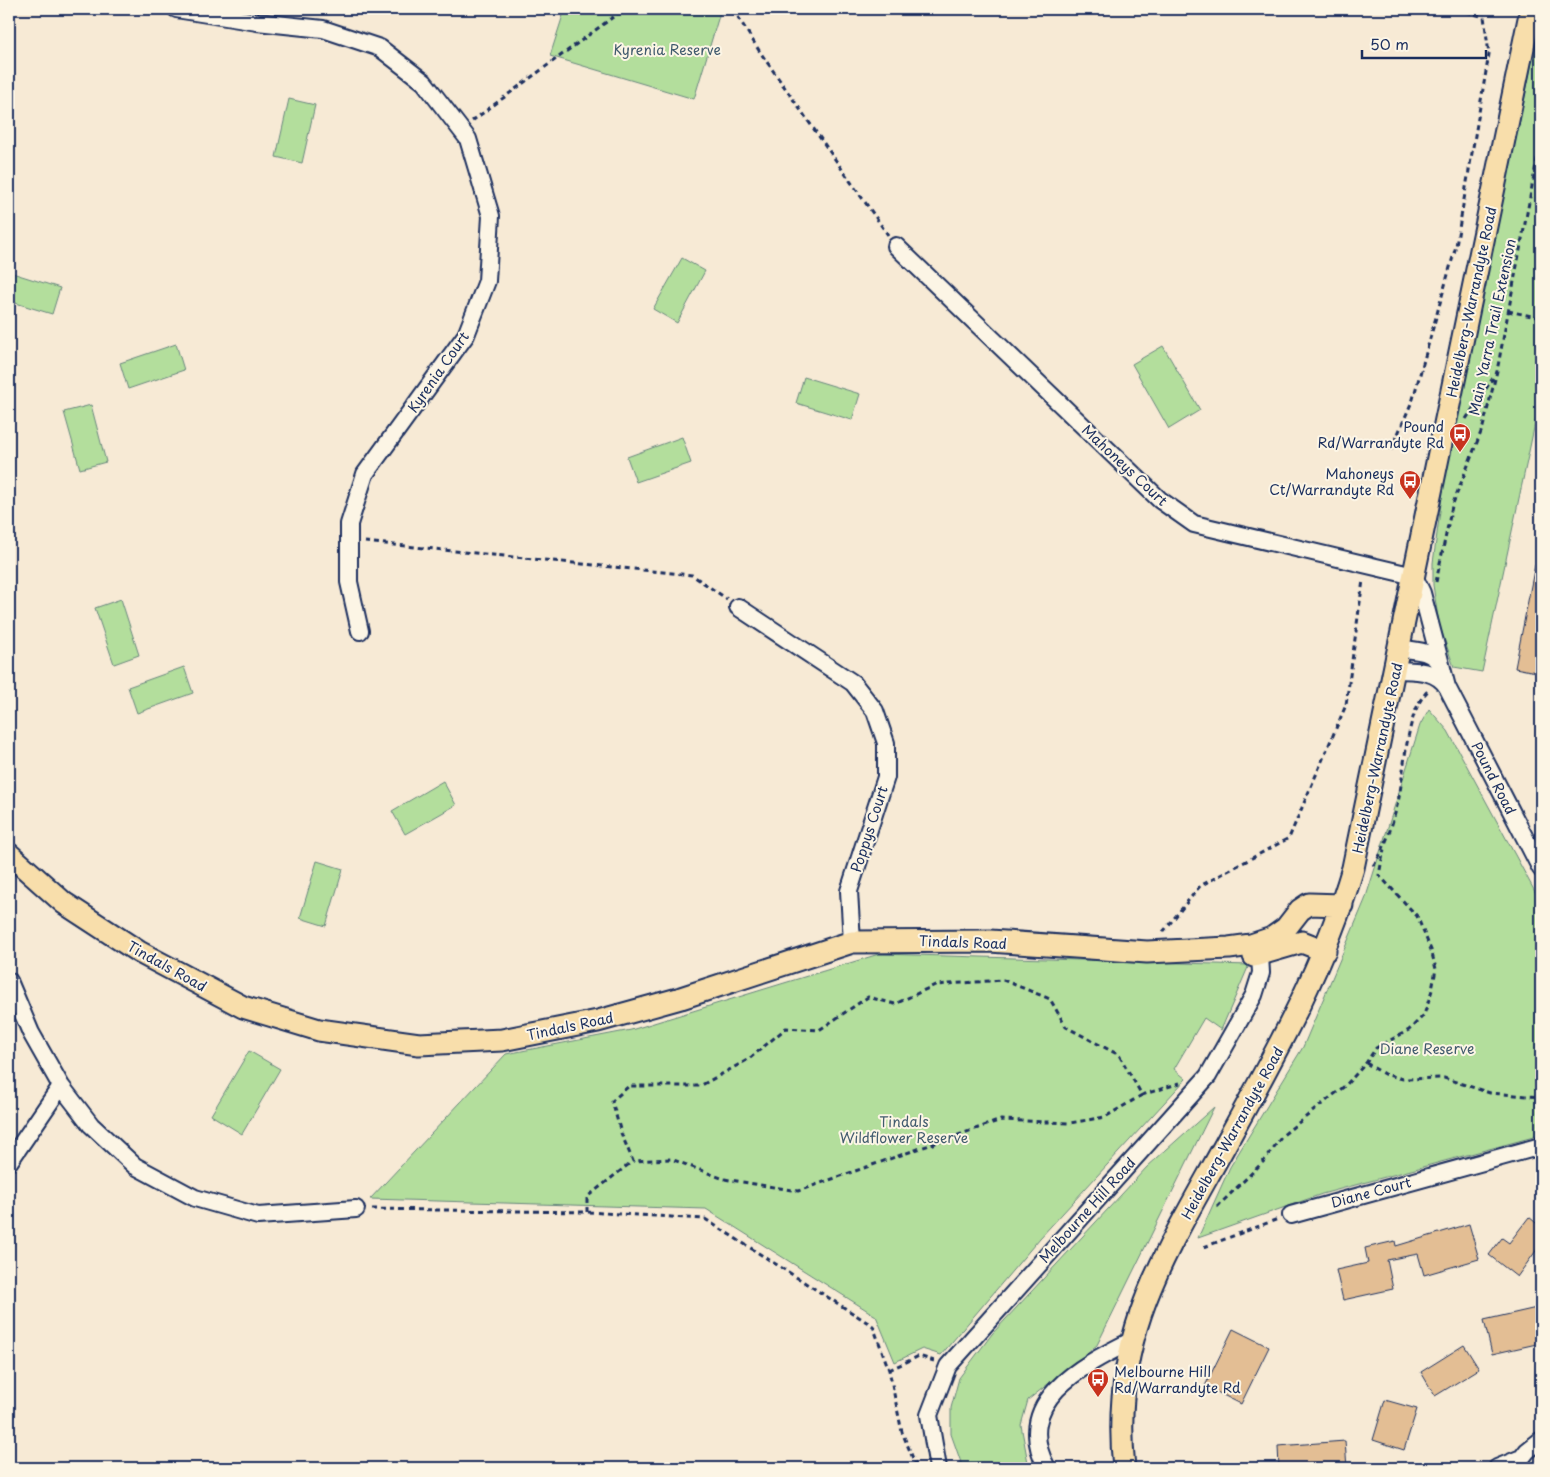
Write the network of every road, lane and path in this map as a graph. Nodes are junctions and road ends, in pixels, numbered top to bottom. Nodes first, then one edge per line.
1 (176, 9) edge
2 (624, 9) edge
3 (732, 9) edge
4 (1458, 9) edge
5 (1483, 9) edge
6 (1531, 9) edge
7 (1484, 17) junction
8 (462, 129) junction
9 (1541, 139) edge
10 (896, 246) joint
11 (1508, 311) junction
12 (1541, 318) edge
13 (1495, 376) junction
14 (1464, 426) dead end
15 (1391, 450) dead end
16 (349, 540) junction
17 (1365, 565) junction
18 (1414, 576) junction
19 (1436, 588) dead end
20 (738, 607) joint
21 (360, 631) dead end
22 (1400, 649) junction
23 (1441, 666) junction
24 (1396, 670) junction
25 (1447, 687) junction
26 (1385, 846) junction
27 (9, 854) edge
28 (1541, 869) edge
29 (1370, 870) dead end
30 (1342, 905) junction
31 (852, 942) junction
32 (1259, 949) junction
33 (1325, 951) junction
34 (1147, 952) junction
35 (9, 981) edge
36 (1366, 1062) junction
37 (1202, 1083) junction
38 (61, 1086) junction
39 (1142, 1095) junction
40 (1541, 1097) edge
41 (1541, 1146) edge
42 (633, 1161) junction
43 (9, 1162) edge
44 (1217, 1207) dead end
45 (356, 1208) joint
46 (587, 1212) junction
47 (1291, 1215) joint
48 (1204, 1247) dead end
49 (1131, 1341) junction
50 (948, 1366) junction
51 (889, 1370) junction
52 (1541, 1440) edge
53 (1516, 1463) edge
54 (917, 1468) edge
55 (938, 1468) edge
56 (1047, 1468) edge
57 (1124, 1468) edge
58 (1497, 1468) edge

1 - 8 street, Kyrenia Court
2 - 8 path
3 - 10 path
4 - 7 path
5 - 7 path
6 - 18 main road, Heidelberg-Warrandyte Road
7 - 15 path
8 - 16 street, Kyrenia Court
9 - 11 path, Main Yarra Trail Extension
10 - 17 street, Mahoneys Court
11 - 12 path
11 - 13 path, Main Yarra Trail Extension
13 - 14 path
13 - 19 path, Main Yarra Trail Extension
16 - 20 path
16 - 21 street, Kyrenia Court
17 - 18 street, Mahoneys Court
17 - 34 path
18 - 22 main road, Heidelberg-Warrandyte Road
18 - 23 street, Pound Road
20 - 31 street, Poppys Court
22 - 23 street
22 - 24 main road, Heidelberg-Warrandyte Road
23 - 25 street, Pound Road
24 - 25 street, Pound Road
24 - 30 main road, Heidelberg-Warrandyte Road
25 - 26 path
25 - 28 street, Pound Road
26 - 29 path
26 - 36 path
27 - 31 main road, Tindals Road
30 - 32 main road, Tindals Road
30 - 33 main road, Heidelberg-Warrandyte Road
31 - 34 main road, Tindals Road
32 - 33 main road, Tindals Road
32 - 34 main road, Tindals Road
32 - 37 street, Melbourne Hill Road
33 - 49 main road, Heidelberg-Warrandyte Road
35 - 38 street
36 - 40 path
36 - 44 path
37 - 39 path
37 - 50 street, Melbourne Hill Road
38 - 43 street
38 - 45 street
39 - 42 path
39 - 42 path
41 - 47 street, Diane Court
42 - 46 path
45 - 46 path
46 - 51 path
47 - 48 path
49 - 56 street
49 - 57 main road, Heidelberg-Warrandyte Road
50 - 51 path
50 - 55 street, Melbourne Hill Road
51 - 54 path
52 - 53 street
53 - 58 street

